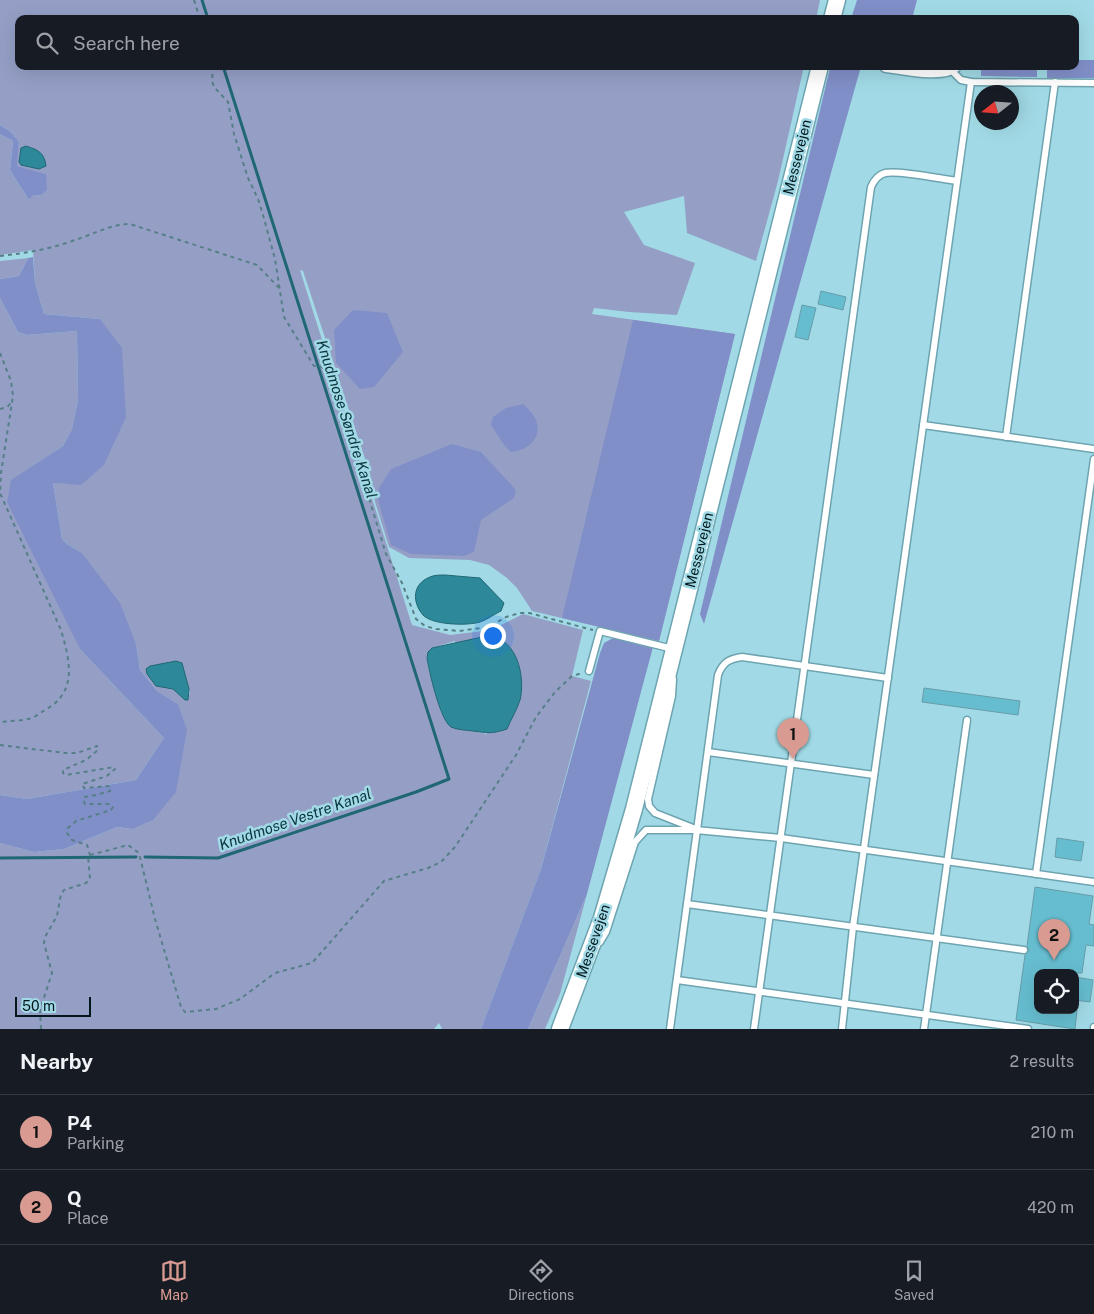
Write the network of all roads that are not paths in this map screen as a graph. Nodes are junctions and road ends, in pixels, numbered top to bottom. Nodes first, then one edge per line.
1 (837, 0) edge
2 (833, 15) edge
3 (819, 70) edge
4 (926, 70) edge
5 (946, 70) edge
6 (954, 70) edge
7 (971, 82) junction
8 (1055, 82) junction
9 (1094, 83) edge
10 (957, 181) junction
11 (923, 426) junction
12 (1006, 437) junction
13 (1094, 449) edge
14 (1094, 459) edge
15 (675, 649) junction
16 (805, 666) junction
17 (589, 671) road end
18 (888, 678) junction
19 (967, 720) dead end
20 (708, 752) junction
21 (791, 764) junction
22 (874, 775) junction
23 (696, 830) junction
24 (781, 838) junction
25 (864, 850) junction
26 (947, 862) junction
27 (1036, 874) junction
28 (1094, 882) edge
29 (687, 904) junction
30 (770, 916) junction
31 (853, 927) junction
32 (936, 938) junction
33 (1024, 950) dead end
34 (585, 966) junction
35 (677, 980) junction
36 (759, 991) junction
37 (845, 1003) junction
38 (926, 1015) junction
39 (560, 1029) edge
40 (670, 1029) edge
41 (754, 1029) edge
42 (842, 1029) edge
43 (924, 1029) edge
44 (1028, 1029) edge

1 - 2 main road
3 - 15 main road, Messevejen
4 - 5 street
6 - 7 lane
7 - 8 lane
7 - 10 lane
8 - 9 lane
8 - 12 lane
10 - 11 lane
10 - 16 lane
11 - 12 lane
11 - 18 lane
12 - 13 lane
14 - 27 lane
15 - 17 lane
15 - 23 lane
15 - 34 main road, Messevejen
16 - 18 lane
16 - 20 lane
16 - 21 lane
18 - 22 lane
19 - 26 lane
20 - 21 lane
20 - 23 lane
21 - 22 lane
21 - 24 lane
22 - 25 lane
23 - 24 lane
23 - 29 lane
23 - 34 lane
24 - 25 lane
24 - 30 lane
25 - 26 lane
25 - 31 lane
26 - 27 lane
26 - 32 lane
27 - 28 lane
29 - 30 lane
29 - 35 lane
30 - 31 lane
30 - 36 lane
31 - 32 lane
31 - 37 lane
32 - 33 lane
32 - 38 lane
34 - 39 main road, Messevejen
35 - 36 lane
35 - 40 lane
36 - 37 lane
36 - 41 lane
37 - 38 lane
37 - 42 lane
38 - 43 lane
38 - 44 lane

